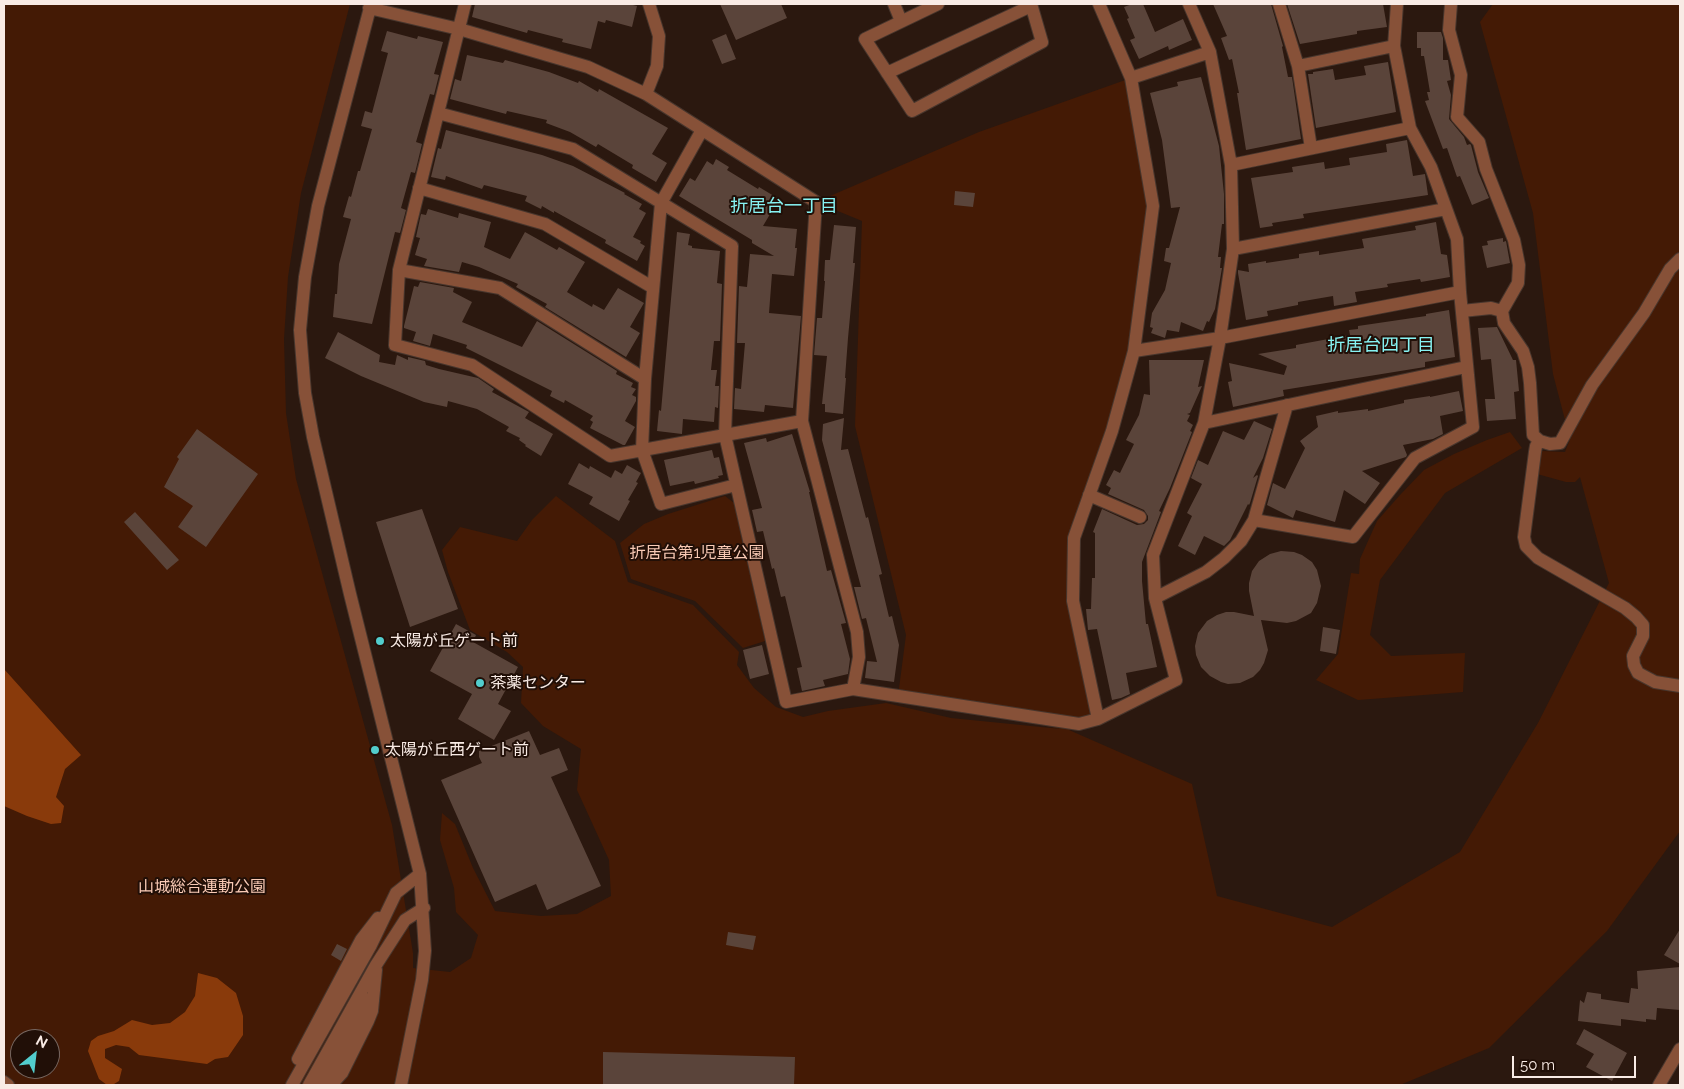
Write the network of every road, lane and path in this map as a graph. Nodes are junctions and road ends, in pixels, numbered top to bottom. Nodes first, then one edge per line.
1 (465, 4) edge
2 (649, 4) edge
3 (894, 4) edge
4 (938, 4) edge
5 (1099, 4) edge
6 (1189, 4) edge
7 (1279, 4) edge
8 (1397, 4) edge
9 (1451, 4) edge
10 (1031, 5) edge
11 (370, 6) edge
12 (902, 21) junction
13 (459, 29) junction
14 (1394, 46) junction
15 (1210, 52) junction
16 (1298, 66) junction
17 (887, 73) junction
18 (1131, 78) junction
19 (646, 94) junction
20 (438, 112) junction
21 (1410, 128) junction
22 (702, 130) junction
23 (1311, 148) junction
24 (1231, 165) junction
25 (419, 188) junction
26 (661, 202) junction
27 (1446, 209) junction
28 (1233, 249) junction
29 (1680, 259) edge
30 (399, 270) junction
31 (652, 287) junction
32 (1460, 292) junction
33 (1462, 310) junction
34 (1502, 311) junction
35 (1220, 338) junction
36 (1134, 351) junction
37 (1466, 367) junction
38 (645, 380) junction
39 (1287, 405) junction
40 (802, 421) junction
41 (1204, 422) junction
42 (725, 435) junction
43 (1540, 441) junction
44 (642, 450) junction
45 (736, 485) junction
46 (1089, 495) junction
47 (1140, 517) dead end
48 (1254, 520) junction
49 (1155, 598) junction
50 (1680, 686) edge
51 (853, 689) junction
52 (1098, 719) junction
53 (420, 874) junction
54 (424, 908) junction
55 (376, 965) junction
56 (374, 990) junction
57 (1680, 1048) edge
58 (4, 1082) edge
59 (8, 1085) edge
60 (290, 1085) edge
61 (309, 1085) edge
62 (320, 1085) edge
63 (331, 1085) edge
64 (401, 1085) edge
65 (1659, 1085) edge

1 - 13 street
2 - 19 street
3 - 12 street
4 - 12 street
5 - 18 street
6 - 15 street
7 - 16 street
8 - 14 street
9 - 34 street
10 - 17 street
10 - 17 street
11 - 13 street
11 - 53 street
12 - 17 street
13 - 19 street
13 - 20 street
14 - 16 street
14 - 21 street
15 - 18 street
15 - 24 street
16 - 23 street
18 - 36 street
19 - 22 street
20 - 25 street
20 - 26 street
21 - 23 street
21 - 27 street
22 - 26 street
22 - 40 street
23 - 24 street
24 - 28 street
25 - 30 street
25 - 31 street
26 - 31 street
26 - 42 street
27 - 28 street
27 - 32 street
28 - 35 street
29 - 43 street
30 - 38 street
30 - 44 street
31 - 38 street
32 - 33 street
32 - 35 street
33 - 34 street
33 - 37 street
34 - 43 street
35 - 36 street
35 - 41 street
36 - 46 street
37 - 39 street
37 - 48 street
38 - 44 street
39 - 41 street
39 - 48 street
40 - 42 street
40 - 51 street
41 - 49 street
42 - 44 street
42 - 45 street
43 - 50 street
44 - 45 street
45 - 51 street
46 - 47 street
46 - 52 street
48 - 49 street
49 - 52 street
51 - 52 street
53 - 54 street
53 - 60 street
54 - 55 street
54 - 64 street
55 - 56 street
55 - 61 street
56 - 62 street
56 - 63 street
57 - 65 street
58 - 59 street

